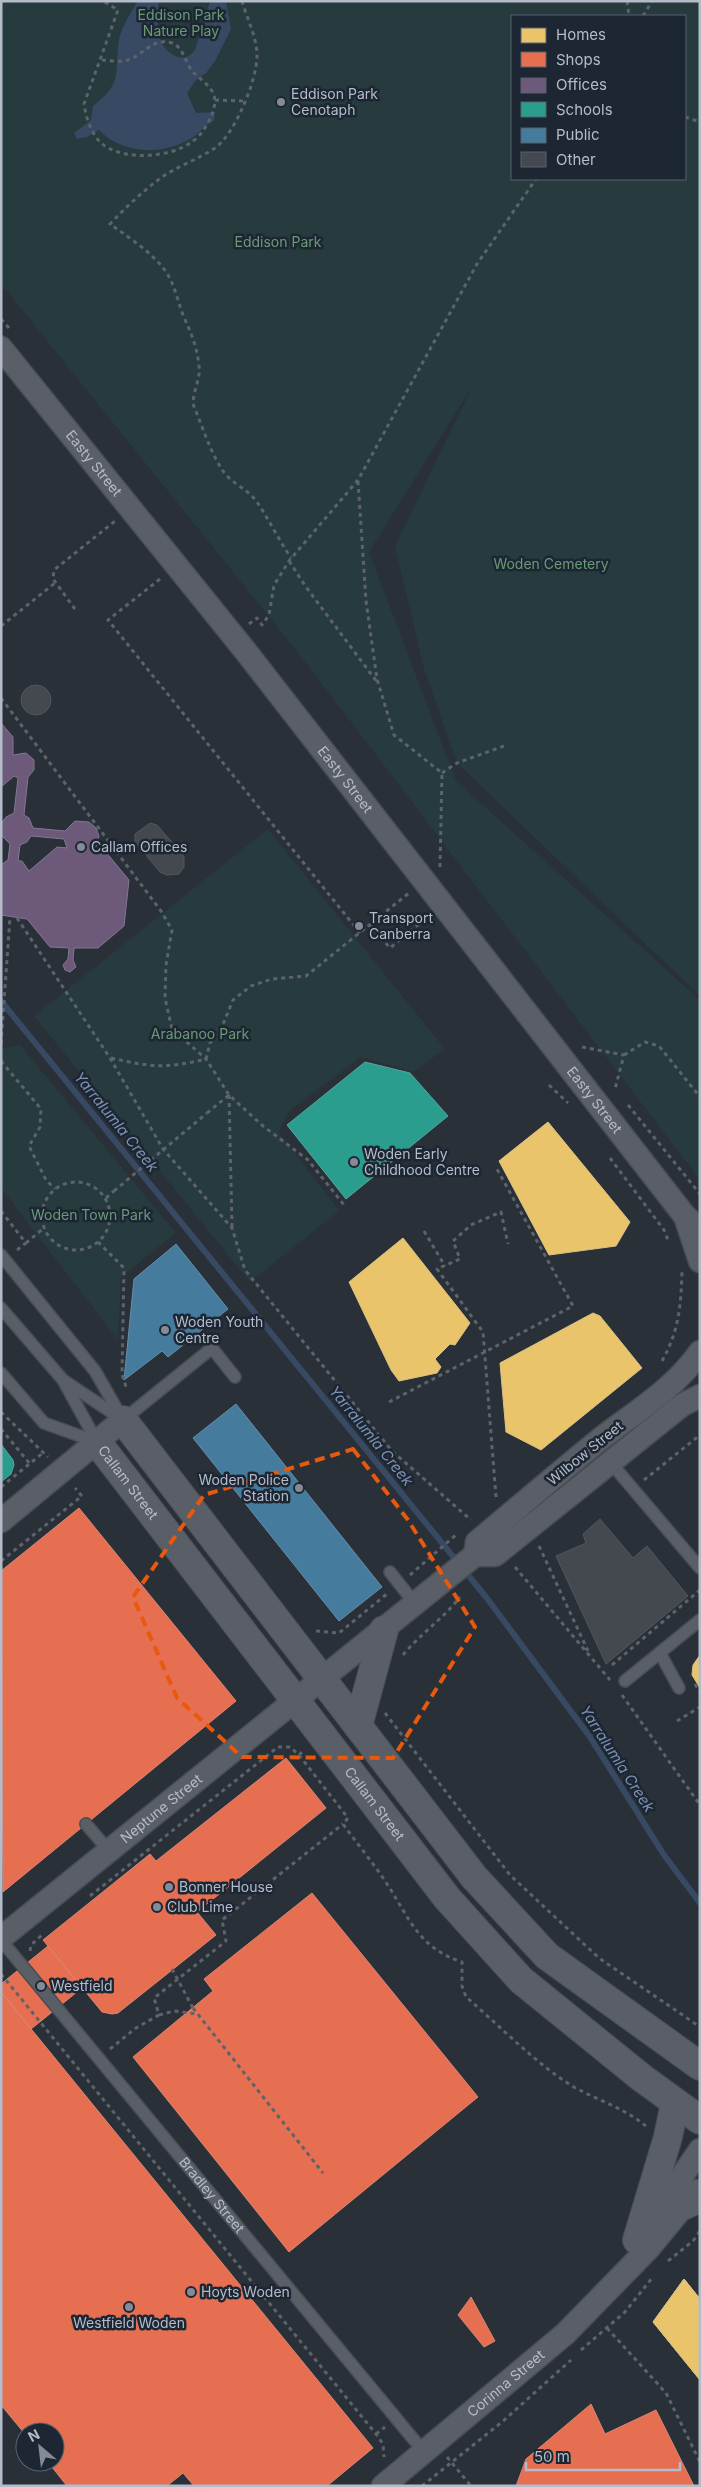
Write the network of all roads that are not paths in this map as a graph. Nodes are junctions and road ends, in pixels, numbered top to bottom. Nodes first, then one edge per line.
1 (1, 348) edge
2 (692, 1223) edge
3 (3, 1257) edge
4 (689, 1262) edge
5 (1, 1308) edge
6 (700, 1352) edge
7 (1, 1373) edge
8 (235, 1377) dead end
9 (63, 1380) junction
10 (700, 1396) edge
11 (123, 1420) junction
12 (97, 1442) junction
13 (611, 1463) junction
14 (1, 1521) edge
15 (475, 1555) junction
16 (700, 1568) edge
17 (390, 1572) dead end
18 (416, 1605) junction
19 (700, 1620) edge
20 (384, 1630) junction
21 (660, 1652) junction
22 (322, 1680) junction
23 (621, 1685) road end
24 (679, 1688) dead end
25 (296, 1701) junction
26 (358, 1726) junction
27 (86, 1824) dead end
28 (109, 1851) junction
29 (1, 1939) edge
30 (700, 2066) edge
31 (676, 2103) junction
32 (700, 2120) edge
33 (700, 2150) edge
34 (695, 2197) edge
35 (637, 2240) junction
36 (623, 2273) junction
37 (424, 2452) junction
38 (382, 2486) edge

1 - 2 street, Easty Street
2 - 4 street, Easty Street
3 - 11 lane
5 - 9 lane
6 - 15 street, Wilbow Street
7 - 12 lane
8 - 11 lane
9 - 11 lane
9 - 12 lane
10 - 13 street, Wilbow Street
11 - 12 street
11 - 22 street
12 - 14 street
12 - 25 street, Callam Street
13 - 15 street, Wilbow Street
13 - 16 lane
15 - 18 street, Wilbow Street
17 - 18 lane
18 - 20 street, Wilbow Street
19 - 21 lane
20 - 22 street, Wilbow Street
20 - 26 street
21 - 23 lane
21 - 24 lane
22 - 25 street, Neptune Street
22 - 26 street
25 - 28 street, Neptune Street
25 - 31 street, Callam Street
26 - 30 street
27 - 28 lane
28 - 29 street, Neptune Street
29 - 37 lane, Bradley Street
31 - 32 street, Callam Street
31 - 35 street
33 - 35 street, Corinna Street
34 - 36 street, Corinna Street
35 - 36 street, Corinna Street
36 - 37 street, Corinna Street
37 - 38 street, Corinna Street

